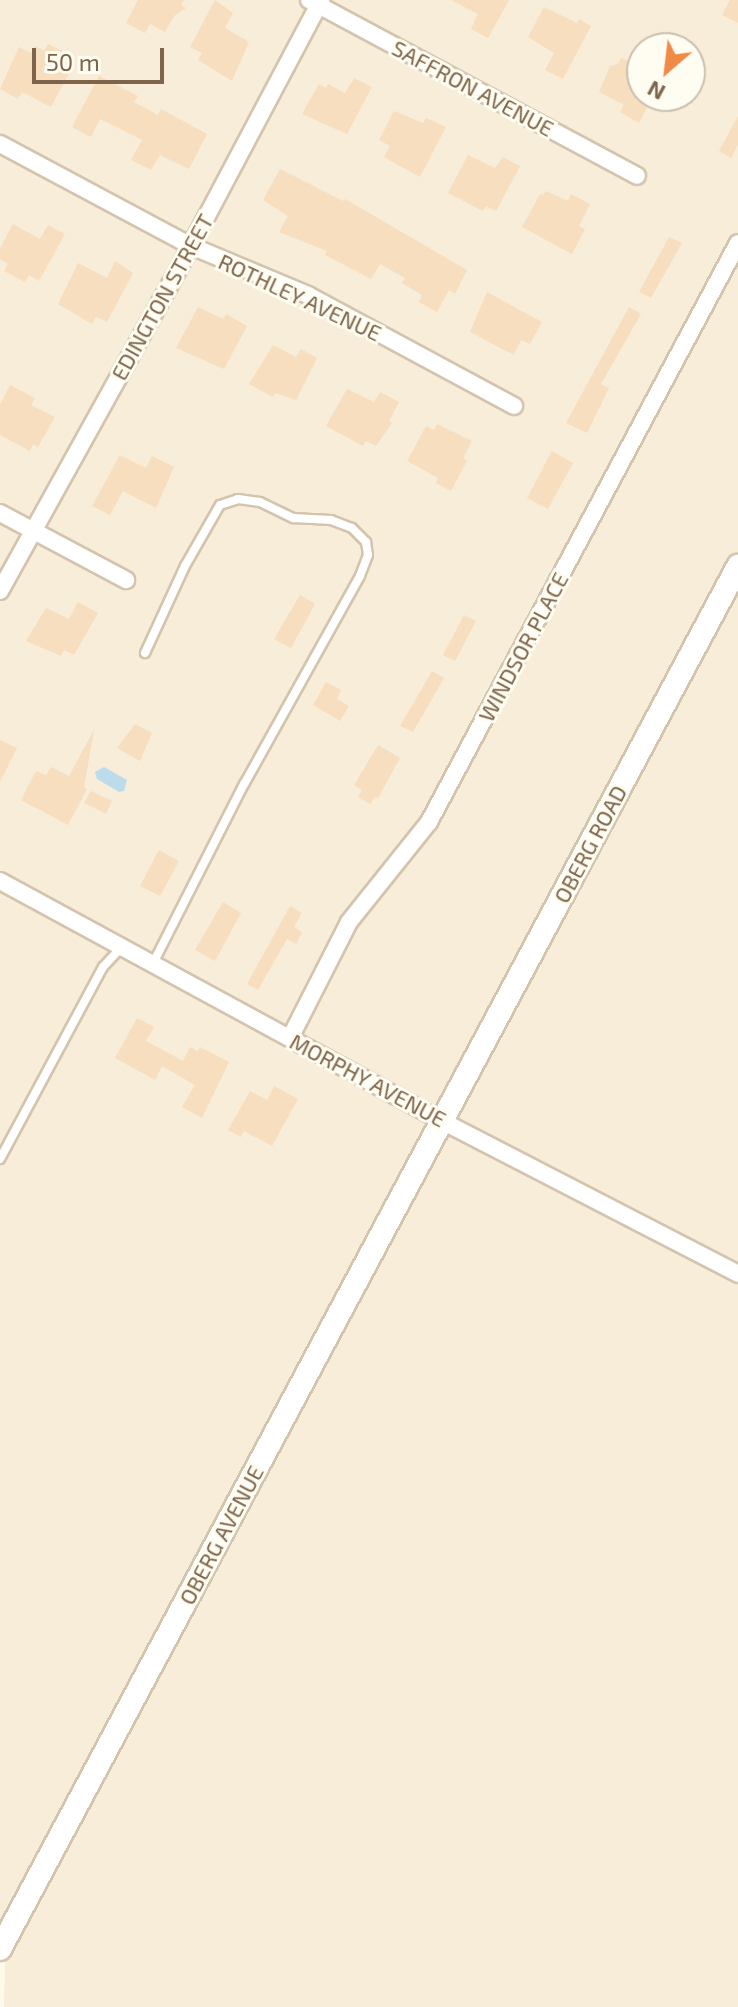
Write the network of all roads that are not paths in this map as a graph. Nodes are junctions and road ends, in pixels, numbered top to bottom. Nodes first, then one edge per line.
1 (316, 2) edge
2 (0, 144) edge
3 (637, 176) dead end
4 (738, 243) edge
5 (191, 246) junction
6 (514, 406) dead end
7 (0, 513) edge
8 (32, 531) junction
9 (738, 566) edge
10 (126, 580) dead end
11 (0, 591) edge
12 (145, 653) dead end
13 (0, 881) edge
14 (122, 947) junction
15 (153, 964) junction
16 (290, 1038) junction
17 (442, 1121) junction
18 (0, 1159) edge
19 (738, 1274) edge
20 (0, 1949) edge

1 - 3 street, SAFFRON AVENUE
1 - 5 street, EDINGTON STREET
2 - 5 street, ROTHLEY AVENUE
4 - 16 street, WINDSOR PLACE
5 - 6 street, ROTHLEY AVENUE
5 - 8 street, EDINGTON STREET
7 - 8 street
8 - 10 street
8 - 11 street, EDINGTON STREET
9 - 17 street, OBERG ROAD
12 - 15 lane
13 - 14 street, MORPHY AVENUE
14 - 15 street, MORPHY AVENUE
14 - 18 lane
15 - 16 street, MORPHY AVENUE
16 - 17 street, MORPHY AVENUE
17 - 19 street, MORPHY AVENUE
17 - 20 street, OBERG AVENUE

